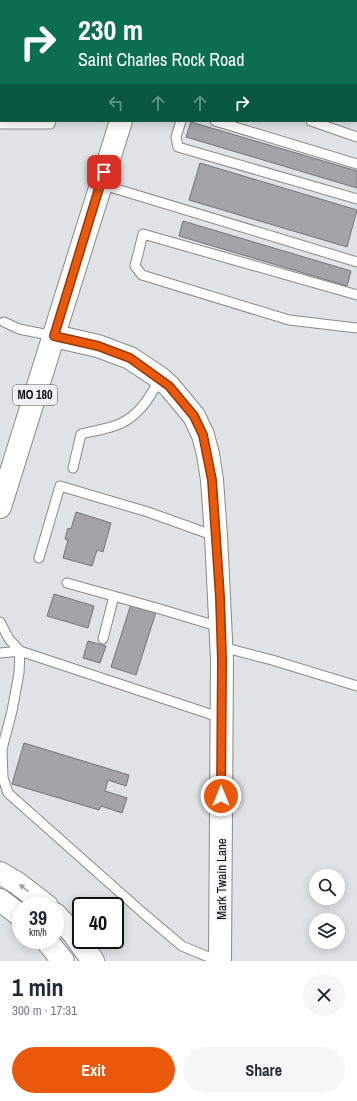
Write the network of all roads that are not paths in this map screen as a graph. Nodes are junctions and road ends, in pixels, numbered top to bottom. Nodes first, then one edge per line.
1 (51, 122) edge
2 (121, 122) edge
3 (181, 122) edge
4 (218, 122) edge
5 (314, 122) edge
6 (0, 124) edge
7 (357, 137) edge
8 (357, 164) edge
9 (100, 184) junction
10 (357, 199) edge
11 (357, 262) edge
12 (357, 295) edge
13 (4, 322) dead end
14 (357, 328) edge
15 (54, 336) junction
16 (160, 378) junction
17 (73, 468) dead end
18 (0, 507) edge
19 (216, 536) junction
20 (39, 558) dead end
21 (67, 583) dead end
22 (114, 596) junction
23 (0, 622) edge
24 (221, 637) junction
25 (103, 639) dead end
26 (20, 651) junction
27 (0, 653) edge
28 (357, 686) edge
29 (222, 718) junction
30 (0, 873) edge
31 (35, 897) edge
32 (0, 900) edge
33 (12, 909) edge
34 (64, 924) edge
35 (53, 949) edge
36 (63, 961) edge
37 (93, 961) edge
38 (219, 961) edge

1 - 6 lane
2 - 9 main road, MO 180
3 - 10 lane
4 - 8 lane
5 - 7 lane
9 - 11 lane
9 - 15 main road, MO 180
12 - 14 lane
13 - 15 lane
15 - 16 main road, Mark Twain Lane
15 - 18 main road, MO 180
16 - 17 lane
16 - 19 main road, Mark Twain Lane
19 - 20 lane
19 - 24 main road, Mark Twain Lane
21 - 22 lane
22 - 24 lane
22 - 25 lane
23 - 26 lane
24 - 28 lane
24 - 29 main road, Mark Twain Lane
26 - 27 lane
26 - 29 lane
26 - 38 lane
29 - 38 main road, Mark Twain Lane
31 -> 30 main road
32 - 33 main road
34 - 37 main road
35 - 36 main road

